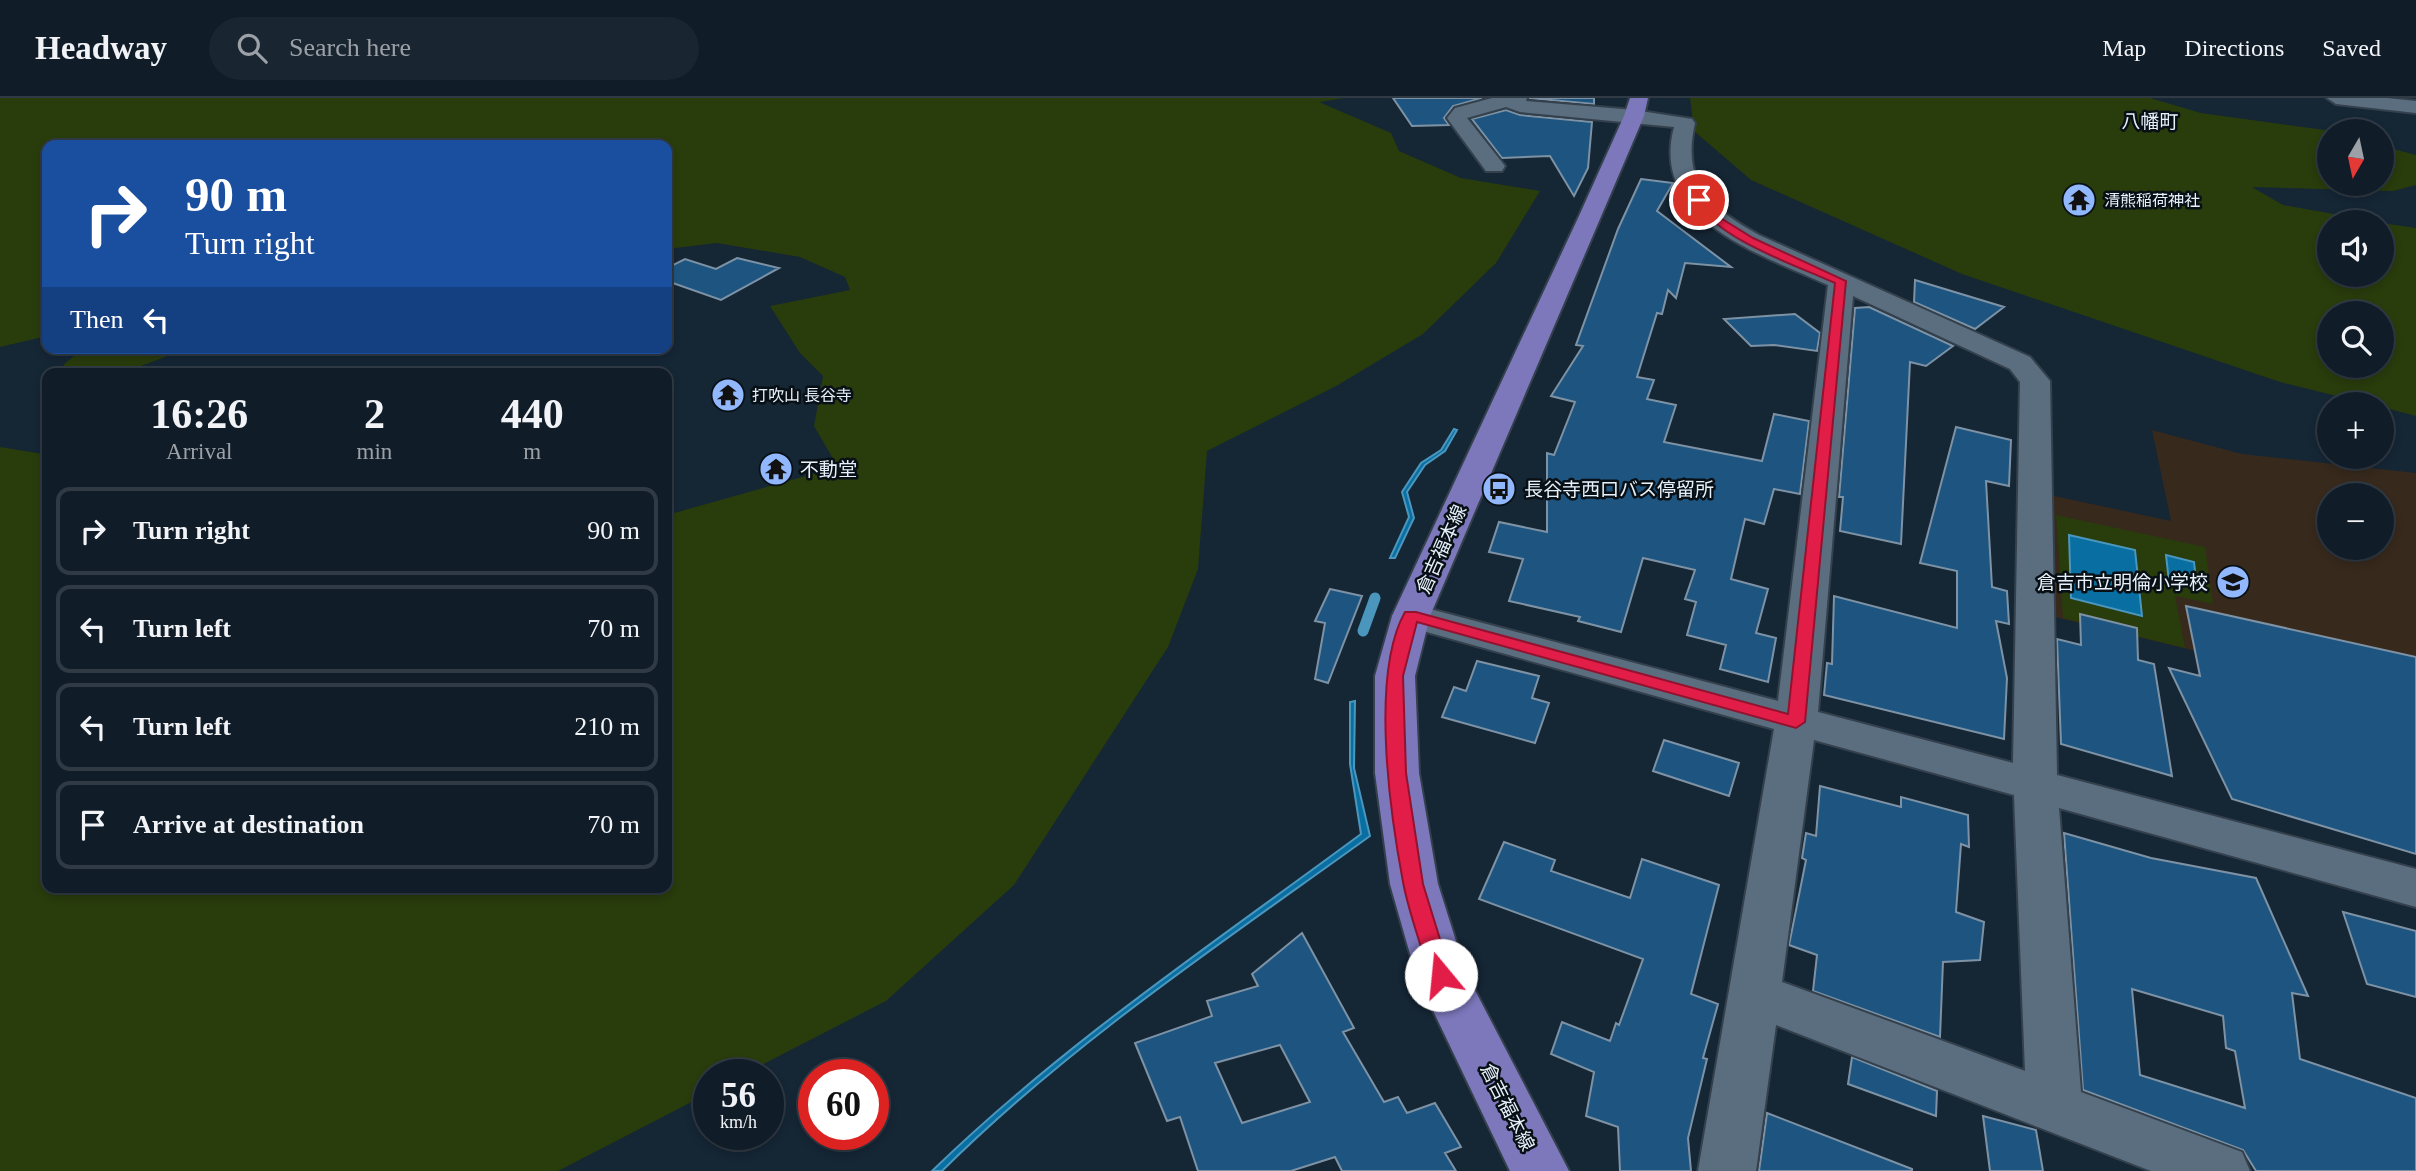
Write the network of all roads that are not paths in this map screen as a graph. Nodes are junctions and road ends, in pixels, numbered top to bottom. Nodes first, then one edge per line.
1 (2336, 98) edge
2 (1512, 101) edge
3 (2386, 101) edge
4 (2416, 107) edge
5 (1626, 116) edge
6 (1494, 166) dead end
7 (1841, 281) junction
8 (1411, 616) junction
9 (1796, 722) junction
10 (2035, 783) junction
11 (2416, 888) edge
12 (1755, 994) junction
13 (2054, 1105) junction
14 (1541, 1171) edge
15 (1727, 1171) edge
16 (2221, 1171) edge

1 - 3 street
2 - 5 street
2 - 5 street
2 - 6 street
3 - 4 street
5 - 7 street
5 - 8 main road, 倉吉福本線
7 - 9 street
7 - 10 street
8 - 9 street
8 - 14 main road, 倉吉福本線
9 - 10 street
9 - 12 street
10 - 11 street
10 - 13 street
12 - 13 street
12 - 15 street
13 - 16 street

